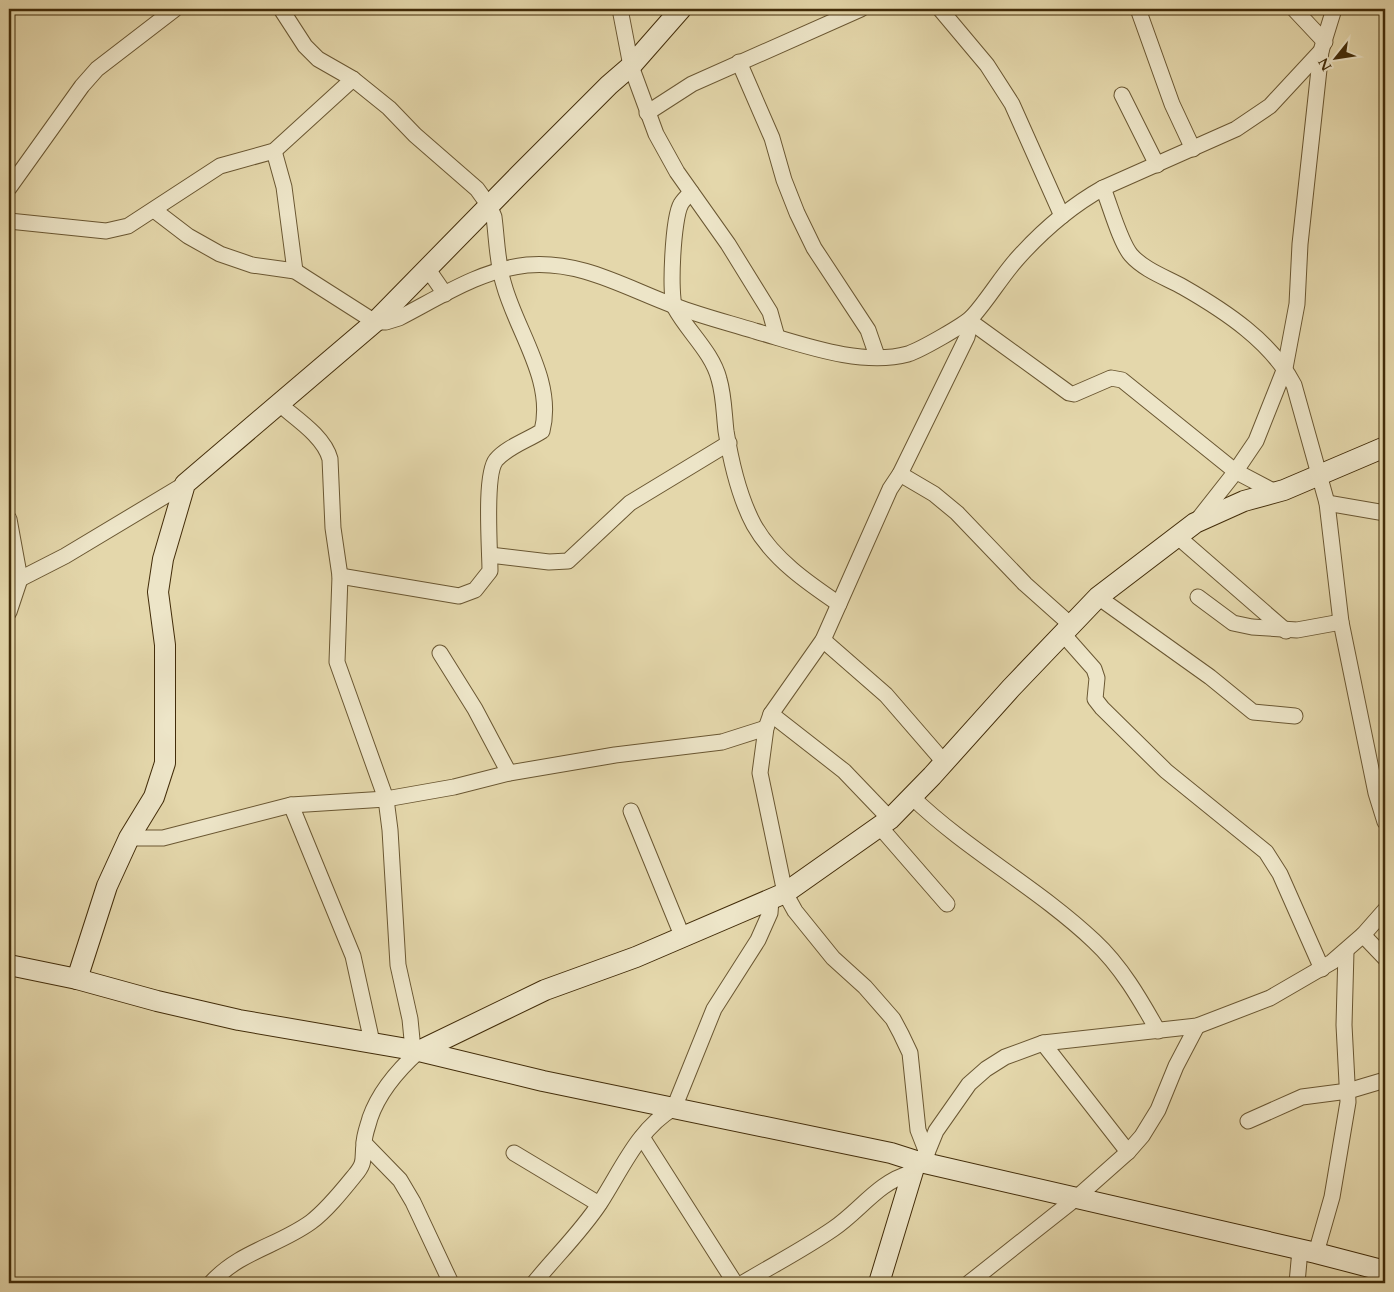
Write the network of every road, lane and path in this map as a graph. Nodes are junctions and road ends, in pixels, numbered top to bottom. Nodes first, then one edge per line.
1 (175, 9) edge
2 (281, 9) edge
3 (620, 9) edge
4 (681, 9) edge
5 (861, 9) edge
6 (940, 9) edge
7 (1138, 9) edge
8 (1294, 9) edge
9 (1334, 9) edge
10 (1323, 46) junction
11 (738, 62) junction
12 (631, 66) junction
13 (353, 79) junction
14 (1122, 94) dead end
15 (647, 113) junction
16 (1192, 149) junction
17 (274, 150) junction
18 (1157, 165) junction
19 (9, 188) edge
20 (1103, 188) junction
21 (691, 192) junction
22 (490, 207) junction
23 (154, 210) junction
24 (1062, 216) junction
25 (9, 221) edge
26 (427, 268) junction
27 (500, 269) junction
28 (295, 270) junction
29 (445, 294) junction
30 (674, 306) junction
31 (971, 320) junction
32 (375, 322) junction
33 (777, 337) junction
34 (877, 356) junction
35 (1285, 368) junction
36 (278, 404) junction
37 (729, 443) junction
38 (1385, 447) edge
39 (1235, 471) junction
40 (900, 474) junction
41 (1320, 474) junction
42 (185, 484) junction
43 (1276, 492) junction
44 (1328, 503) junction
45 (1385, 513) edge
46 (9, 520) edge
47 (1195, 523) junction
48 (1178, 537) junction
49 (490, 555) junction
50 (12, 561) edge
51 (340, 576) junction
52 (20, 579) junction
53 (1098, 597) junction
54 (1198, 597) dead end
55 (839, 604) junction
56 (9, 612) edge
57 (1341, 622) junction
58 (1067, 630) junction
59 (1286, 631) junction
60 (822, 640) junction
61 (440, 653) dead end
62 (1295, 716) dead end
63 (768, 721) junction
64 (944, 762) junction
65 (509, 773) junction
66 (912, 797) junction
67 (386, 799) junction
68 (291, 805) junction
69 (631, 812) dead end
70 (1385, 822) edge
71 (885, 823) junction
72 (129, 838) junction
73 (778, 896) junction
74 (946, 904) dead end
75 (1385, 910) edge
76 (1363, 935) junction
77 (683, 938) junction
78 (1346, 951) junction
79 (1385, 958) edge
80 (9, 965) edge
81 (1322, 969) junction
82 (77, 979) junction
83 (1197, 1026) junction
84 (1158, 1031) junction
85 (372, 1042) junction
86 (1043, 1043) junction
87 (416, 1050) junction
88 (1385, 1080) edge
89 (1348, 1091) junction
90 (674, 1108) junction
91 (1248, 1121) dead end
92 (642, 1137) junction
93 (364, 1143) junction
94 (1128, 1152) junction
95 (514, 1153) dead end
96 (918, 1162) junction
97 (1075, 1199) junction
98 (599, 1204) junction
99 (1308, 1251) junction
100 (1385, 1271) edge
101 (211, 1283) edge
102 (451, 1283) edge
103 (534, 1283) edge
104 (735, 1283) edge
105 (743, 1283) edge
106 (879, 1283) edge
107 (969, 1283) edge
108 (1297, 1283) edge

1 - 19 street
2 - 13 street
3 - 12 street
4 - 12 street
5 - 11 street
6 - 24 street
7 - 16 street
8 - 10 street
9 - 10 street
10 - 16 street
10 - 35 street
11 - 15 street
11 - 34 street
12 - 15 street
12 - 22 street
13 - 17 street
13 - 22 street
14 - 18 street
15 - 21 street
16 - 18 street
17 - 23 street
17 - 28 street
18 - 20 street
20 - 24 street
20 - 35 street
21 - 30 street
21 - 33 street
22 - 26 street
22 - 27 street
23 - 25 street
23 - 28 street
24 - 31 street
26 - 29 street
26 - 32 street
27 - 29 street
27 - 30 street
27 - 49 street
28 - 32 street
29 - 32 street
30 - 33 street
30 - 37 street
31 - 34 street
31 - 39 street
31 - 40 street
32 - 36 street
33 - 34 street
35 - 39 street
35 - 41 street
36 - 42 street
36 - 51 street
37 - 49 street
37 - 55 street
38 - 41 street
39 - 43 street
39 - 47 street
40 - 55 street
40 - 58 street
41 - 43 street
41 - 44 street
42 - 52 street
42 - 72 street
43 - 47 street
44 - 45 street
44 - 57 street
46 - 50 street
47 - 48 street
48 - 53 street
48 - 59 street
49 - 51 street
50 - 52 street
51 - 67 street
52 - 56 street
53 - 58 street
53 - 62 street
54 - 59 street
55 - 60 street
57 - 59 street
57 - 70 street
58 - 64 street
58 - 81 street
60 - 63 street
60 - 64 street
61 - 65 street
63 - 65 street
63 - 71 street
63 - 73 street
64 - 66 street
65 - 67 street
66 - 71 street
66 - 84 street
67 - 68 street
67 - 87 street
68 - 72 street
68 - 85 street
69 - 77 street
71 - 73 street
71 - 74 street
72 - 82 street
73 - 77 street
73 - 90 street
73 - 96 street
75 - 76 street
76 - 78 street
76 - 79 street
77 - 87 street
78 - 81 street
78 - 89 street
80 - 82 street
81 - 83 street
82 - 85 street
83 - 84 street
83 - 94 street
84 - 86 street
85 - 87 street
86 - 94 street
86 - 96 street
87 - 90 street
87 - 93 street
88 - 89 street
89 - 91 street
89 - 99 street
90 - 92 street
90 - 96 street
92 - 98 street
92 - 104 street
93 - 101 street
93 - 102 street
94 - 97 street
95 - 98 street
96 - 97 street
96 - 105 street
96 - 106 street
97 - 99 street
97 - 107 street
98 - 103 street
99 - 100 street
99 - 108 street

